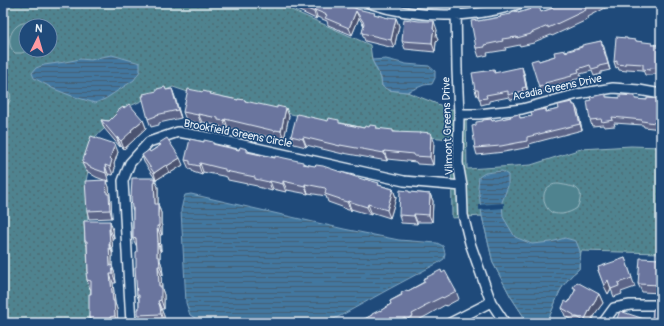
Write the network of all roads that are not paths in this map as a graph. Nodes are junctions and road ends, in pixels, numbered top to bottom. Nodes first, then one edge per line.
1 (369, 3) edge
2 (521, 3) edge
3 (456, 7) edge
4 (661, 94) edge
5 (459, 114) junction
6 (462, 186) junction
7 (492, 302) junction
8 (661, 305) edge
9 (131, 323) edge
10 (450, 323) edge
11 (504, 323) edge
12 (603, 323) edge

1 - 3 street
2 - 3 street
3 - 5 street, Vilmont Greens Drive
4 - 5 street, Acadia Greens Drive
5 - 6 street, Vilmont Greens Drive
6 - 7 street, Vilmont Greens Drive
6 - 9 street, Brookfield Greens Circle
7 - 10 street
7 - 11 street, Vilmont Greens Drive
8 - 12 street

